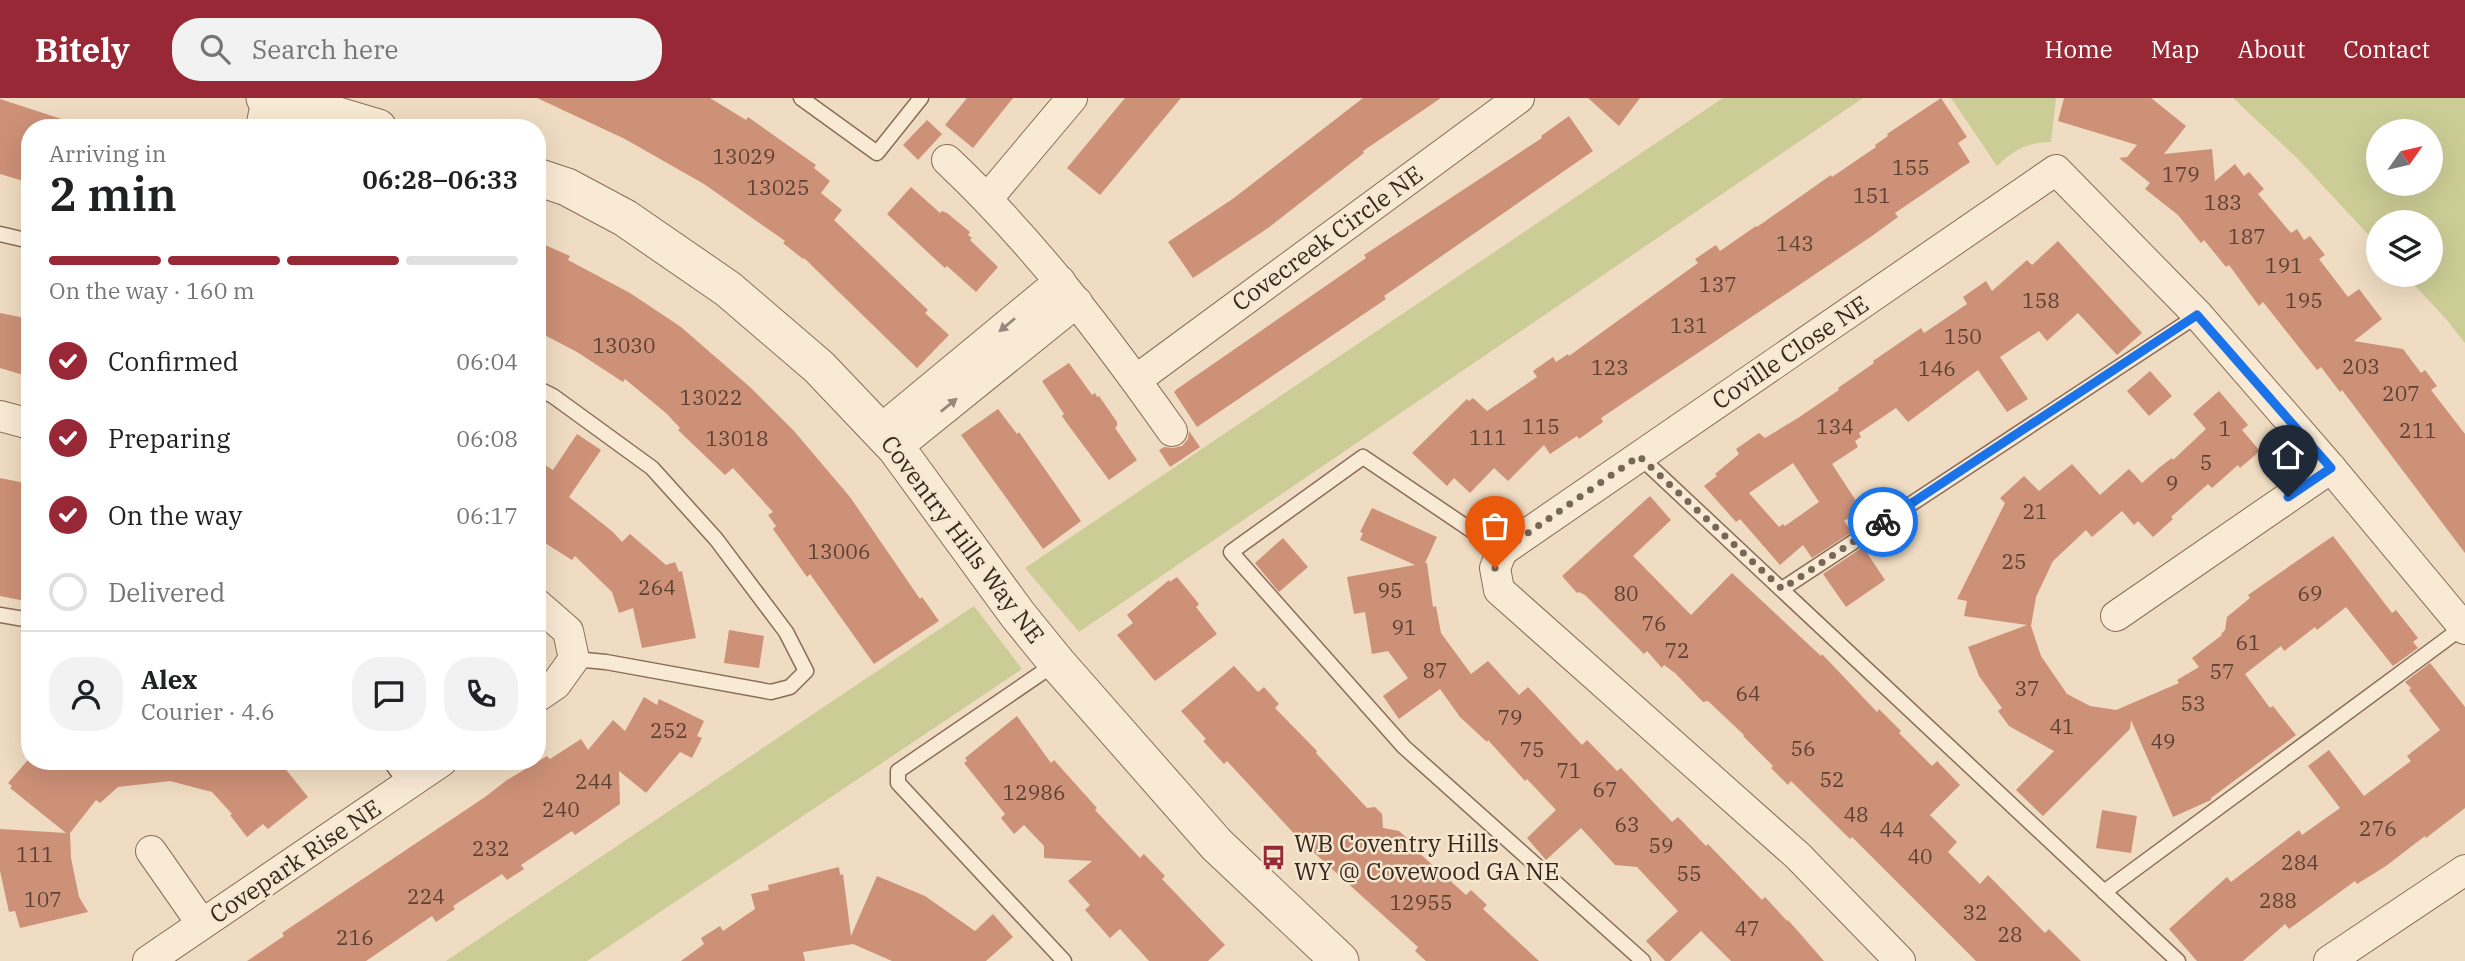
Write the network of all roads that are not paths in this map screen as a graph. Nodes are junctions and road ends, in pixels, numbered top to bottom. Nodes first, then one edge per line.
1 (267, 98) edge
2 (801, 98) edge
3 (921, 98) edge
4 (1072, 98) edge
5 (1519, 98) edge
6 (310, 111) edge
7 (263, 119) edge
8 (342, 119) edge
9 (947, 160) dead end
10 (546, 180) edge
11 (988, 198) junction
12 (0, 234) edge
13 (21, 239) edge
14 (1069, 291) junction
15 (2197, 315) junction
16 (1136, 380) junction
17 (546, 392) edge
18 (0, 415) edge
19 (21, 421) edge
20 (1172, 431) dead end
21 (888, 439) junction
22 (1639, 456) junction
23 (2331, 468) junction
24 (1502, 551) junction
25 (1782, 589) junction
26 (546, 612) edge
27 (0, 615) edge
28 (2116, 616) dead end
29 (21, 619) edge
30 (2464, 628) edge
31 (574, 659) junction
32 (1057, 663) junction
33 (546, 691) edge
34 (396, 770) edge
35 (429, 770) edge
36 (407, 785) junction
37 (151, 851) dead end
38 (2465, 870) edge
39 (2104, 892) junction
40 (202, 924) junction
41 (148, 961) edge
42 (1064, 961) edge
43 (1340, 961) edge
44 (1643, 961) edge
45 (1900, 961) edge
46 (2178, 961) edge
47 (2329, 961) edge

1 - 6 street
1 - 7 street
2 - 3 lane
4 - 11 street
5 - 16 street, Covecreek Circle NE
6 - 8 street
9 - 11 street
10 - 21 street, Coventry Hills Way NE
11 - 14 street
12 - 13 lane
14 - 16 street
14 - 21 street
15 - 22 street, Coville Close NE
15 - 23 street, Coville Close NE
15 - 25 lane
16 - 20 street
17 - 31 lane
18 - 19 street
21 - 32 street, Coventry Hills Way NE
22 - 24 street, Coville Close NE
22 - 25 lane
23 - 28 street
23 - 30 street, Coville Close NE
24 - 44 lane
24 - 45 street
25 - 39 lane
26 - 31 street
27 - 29 lane
30 - 39 lane
31 - 33 street
32 - 42 lane
32 - 43 street, Coventry Hills Way NE
34 - 36 lane
35 - 36 street, Covepark Rise NE
36 - 40 street, Covepark Rise NE
37 - 40 street
38 - 47 street
39 - 46 lane
40 - 41 street, Covepark Rise NE

